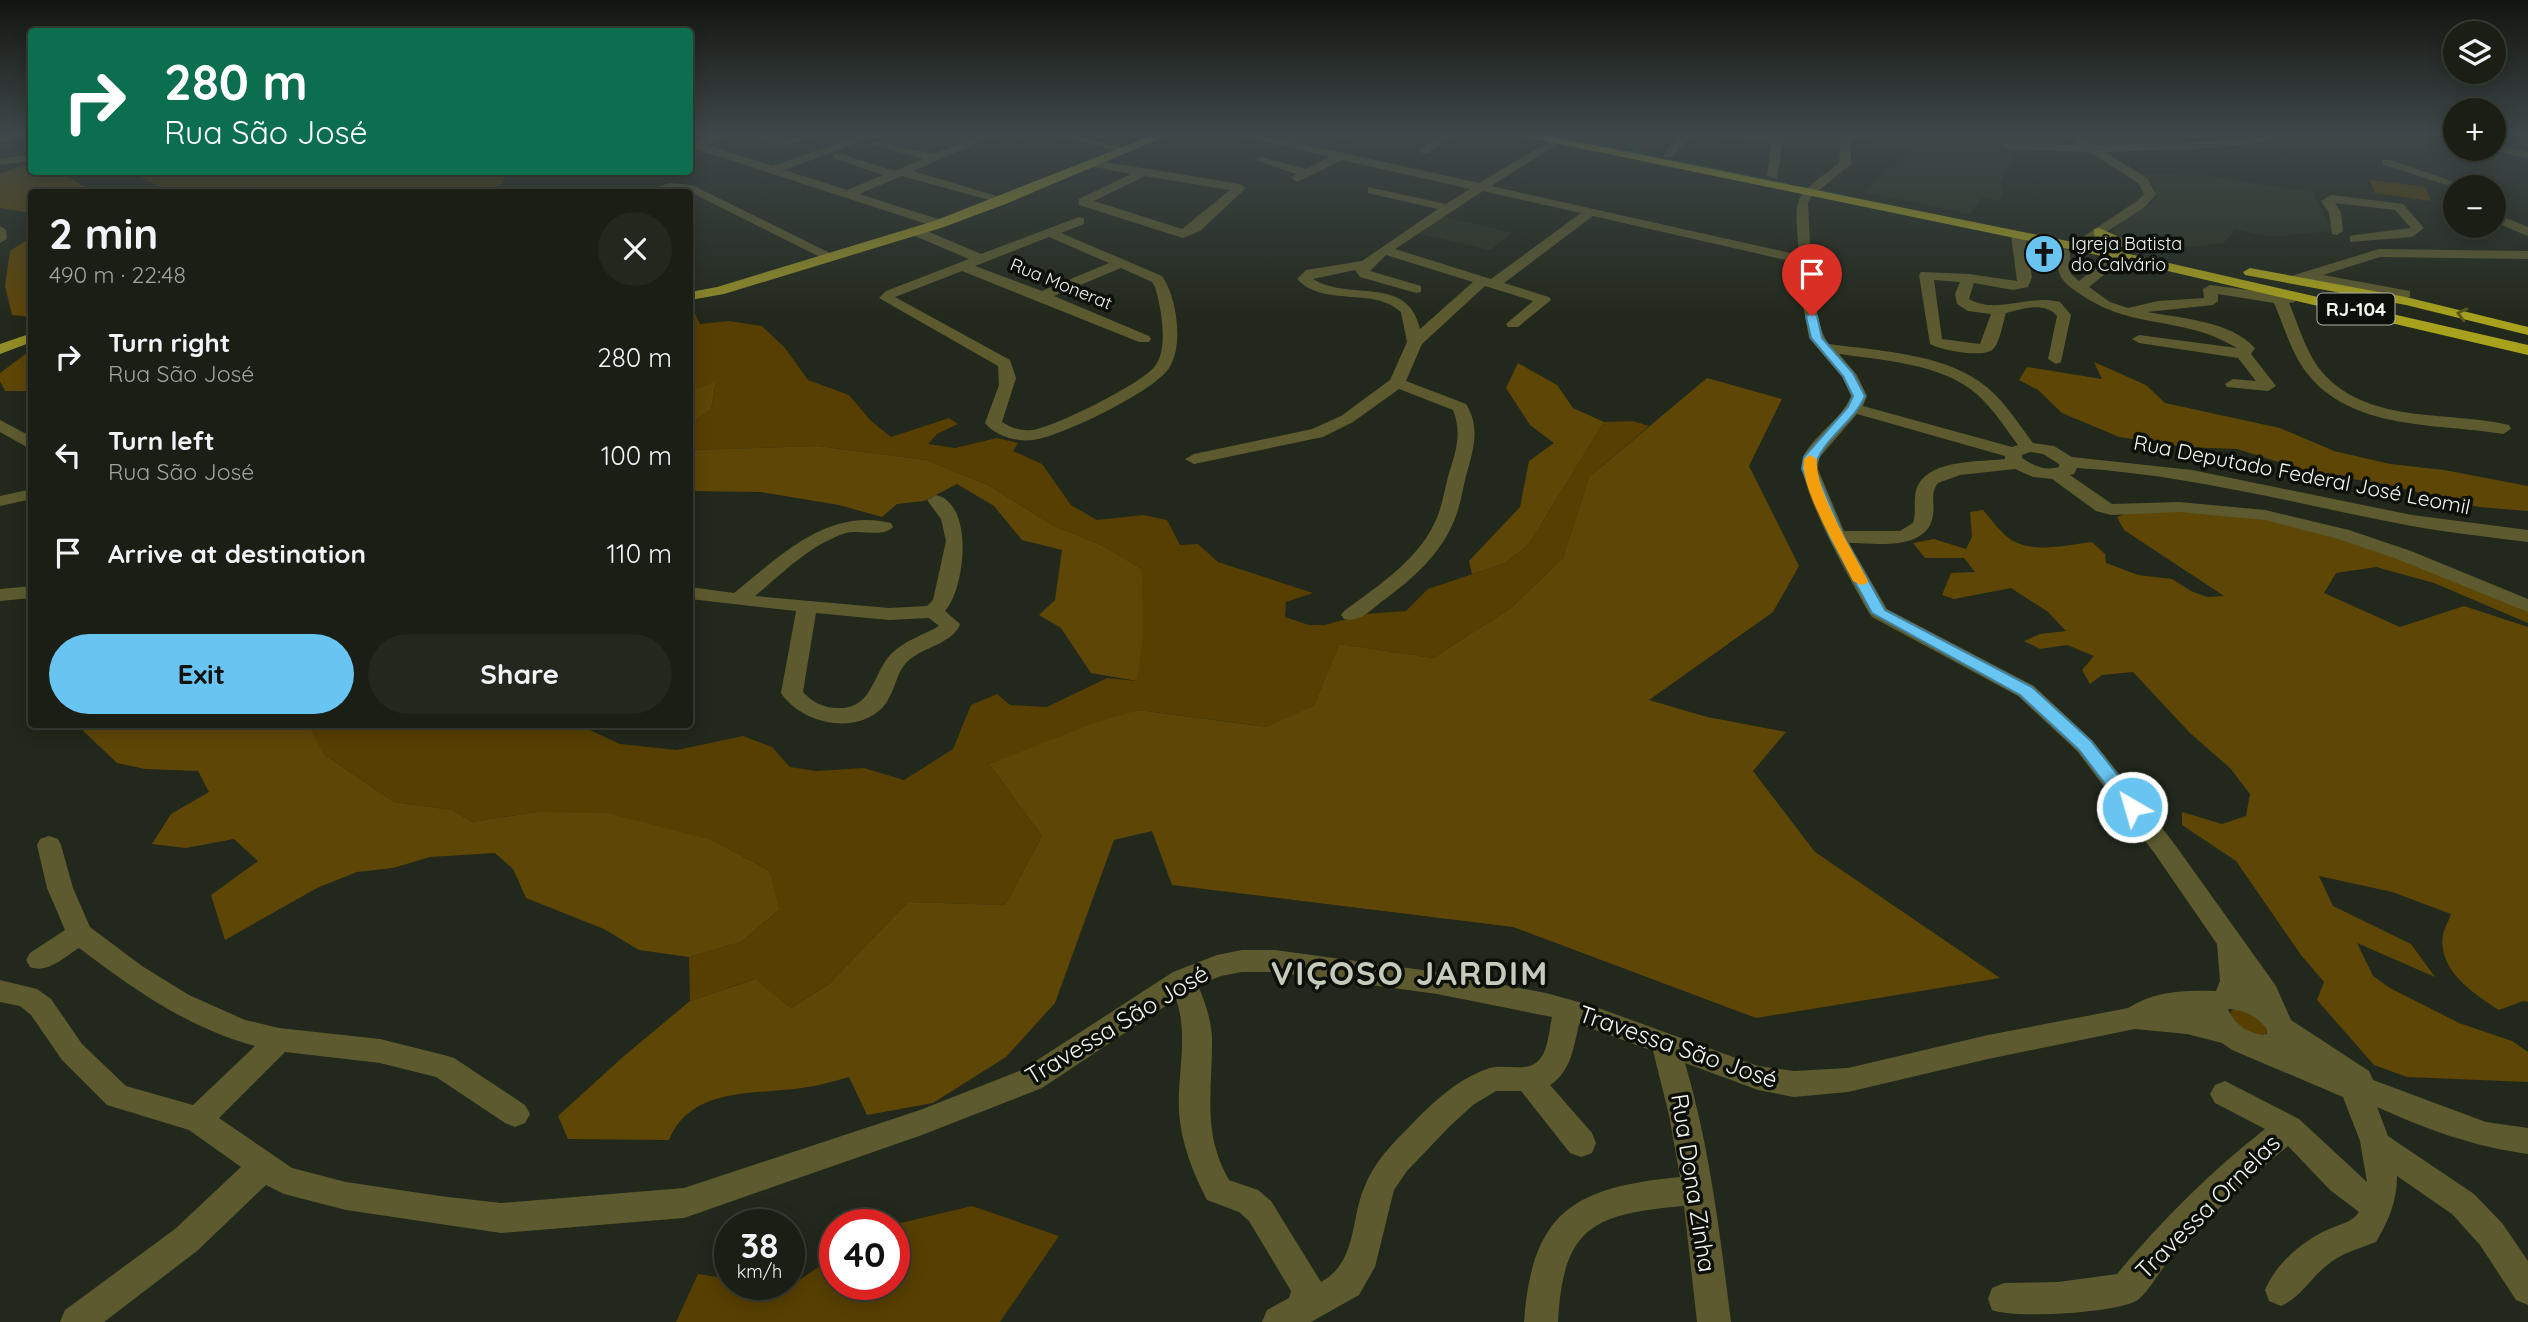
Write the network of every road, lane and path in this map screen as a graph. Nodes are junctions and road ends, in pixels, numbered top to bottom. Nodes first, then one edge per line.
1 (704, 196) edge
2 (853, 196) edge
3 (987, 196) edge
4 (1015, 196) edge
5 (1096, 196) edge
6 (1232, 196) edge
7 (1396, 196) edge
8 (1467, 196) edge
9 (1521, 196) edge
10 (1809, 196) edge
11 (1845, 196) edge
12 (1852, 196) edge
13 (2147, 196) edge
14 (1004, 200) junction
15 (1448, 208) junction
16 (1592, 211) junction
17 (2335, 213) junction
18 (2409, 220) junction
19 (1079, 221) dead end
20 (2506, 222) edge
21 (939, 223) junction
22 (0, 230) edge
23 (915, 231) junction
24 (2528, 232) edge
25 (1051, 233) junction
26 (2018, 235) junction
27 (0, 239) edge
28 (2093, 239) junction
29 (2041, 241) junction
30 (1384, 250) junction
31 (2455, 253) junction
32 (2528, 255) edge
33 (831, 257) junction
34 (982, 260) junction
35 (1805, 260) junction
36 (2112, 261) dead end
37 (1122, 263) junction
38 (2528, 264) edge
39 (1363, 265) junction
40 (964, 267) junction
41 (2198, 270) junction
42 (1969, 278) junction
43 (1488, 283) junction
44 (1398, 285) junction
45 (2079, 287) junction
46 (1416, 289) dead end
47 (2293, 289) junction
48 (2405, 294) dead end
49 (693, 295) edge
50 (1042, 296) junction
51 (1378, 298) junction
52 (1998, 312) junction
53 (2127, 313) junction
54 (1513, 324) dead end
55 (2528, 331) edge
56 (28, 338) edge
57 (1144, 339) dead end
58 (2139, 340) dead end
59 (1415, 342) junction
60 (2510, 343) junction
61 (2528, 345) edge
62 (0, 346) edge
63 (1822, 347) junction
64 (2528, 350) edge
65 (2243, 354) junction
66 (2056, 359) dead end
67 (2528, 365) edge
68 (1397, 383) junction
69 (2233, 384) dead end
70 (1854, 408) junction
71 (0, 425) edge
72 (2503, 429) dead end
73 (28, 442) edge
74 (2020, 455) junction
75 (1194, 459) dead end
76 (2062, 468) junction
77 (28, 495) edge
78 (936, 500) dead end
79 (0, 501) edge
80 (884, 527) dead end
81 (2528, 536) edge
82 (1837, 537) junction
83 (28, 592) edge
84 (693, 593) edge
85 (0, 596) edge
86 (738, 600) junction
87 (807, 606) junction
88 (2528, 606) edge
89 (933, 612) junction
90 (1351, 615) dead end
91 (49, 845) dead end
92 (80, 934) junction
93 (2228, 942) junction
94 (39, 960) dead end
95 (1183, 980) junction
96 (0, 991) edge
97 (2222, 1000) junction
98 (1568, 1010) junction
99 (2136, 1018) junction
100 (2272, 1032) junction
101 (2228, 1033) junction
102 (279, 1040) junction
103 (1666, 1046) junction
104 (1529, 1080) junction
105 (2366, 1091) junction
106 (2225, 1094) dead end
107 (514, 1114) dead end
108 (198, 1120) junction
109 (2288, 1128) junction
110 (2528, 1141) edge
111 (1581, 1143) dead end
112 (2379, 1146) junction
113 (263, 1167) junction
114 (1698, 1190) junction
115 (2378, 1205) junction
116 (2528, 1289) edge
117 (2281, 1290) dead end
118 (2004, 1299) dead end
119 (1290, 1315) edge
120 (77, 1322) edge
121 (1541, 1322) edge
122 (1714, 1322) edge

1 - 33 street
2 - 21 street
3 - 14 street
4 - 14 main road
5 - 6 street
7 - 15 street
8 - 15 street
9 - 16 street
10 - 35 street
11 - 26 highway, RJ-104
12 - 28 highway, RJ-104
13 - 28 street
14 - 21 main road
15 - 30 street
16 - 35 street
16 - 43 street
17 - 18 street
17 - 18 street
17 - 18 street
19 - 25 street
20 - 24 street
21 - 23 main road
22 - 27 street
23 - 33 main road
23 - 34 street
25 - 34 street
25 - 37 street
26 - 29 highway, RJ-104
26 - 42 street
28 - 41 highway, RJ-104
28 - 47 highway
29 - 41 highway, RJ-104
29 - 45 street
30 - 39 street
30 - 43 street
31 - 32 street
31 - 38 street
31 - 47 street
33 - 49 main road
34 - 40 street
35 - 63 street
36 - 45 street
37 - 40 street
37 - 50 street
39 - 44 street
39 - 51 street
40 - 50 street, Rua Monerat
41 - 47 highway
41 - 60 highway, RJ-104
42 - 52 street
42 - 52 street
43 - 54 street
43 - 59 street
44 - 46 street
44 - 51 street
45 - 53 street
47 - 48 street
47 - 53 street
55 -> 47 highway
47 - 60 highway, RJ-104
47 - 67 highway
47 - 72 street
50 - 57 street, Rua Monerat
51 - 59 street
52 - 66 street
53 - 65 street
56 - 62 main road
58 - 65 street
59 - 68 street
60 - 61 highway, RJ-104
60 - 64 highway, RJ-104
63 - 70 street
63 - 74 street
65 - 69 street
68 - 75 street
68 - 90 street
70 - 74 street
70 - 82 street
71 - 73 street
74 - 76 street
74 - 82 street
76 - 81 street, Rua Deputado Federal José Leomil
76 - 88 street
77 - 79 street
78 - 89 street
80 - 86 street
82 - 93 street
83 - 85 street
84 - 86 street
86 - 87 street
87 - 89 street
87 - 89 street
91 - 92 street
92 - 94 street
92 - 102 street
93 - 97 street
93 - 100 street
95 - 98 street, Travessa São José
95 - 113 street, Travessa São José
95 - 119 street
96 - 108 street, Travessa São José
97 - 99 street, Travessa São José
97 - 100 street, Travessa São José
97 - 101 street
98 - 103 street, Travessa São José
98 - 104 street
99 - 101 street, Travessa São José
99 - 103 street, Travessa São José
100 - 101 street, Travessa São José
100 - 105 street
102 - 107 street
102 - 108 street
103 - 114 street, Rua Dona Zinha
104 - 111 street
104 - 119 street
105 - 110 street
105 - 112 street
106 - 109 street
108 - 113 street, Travessa São José
109 - 115 street
109 - 118 street, Travessa Ornelas
112 - 115 street
112 - 116 street
113 - 120 street
114 - 121 street
114 - 122 street, Rua Dona Zinha
115 - 117 street

